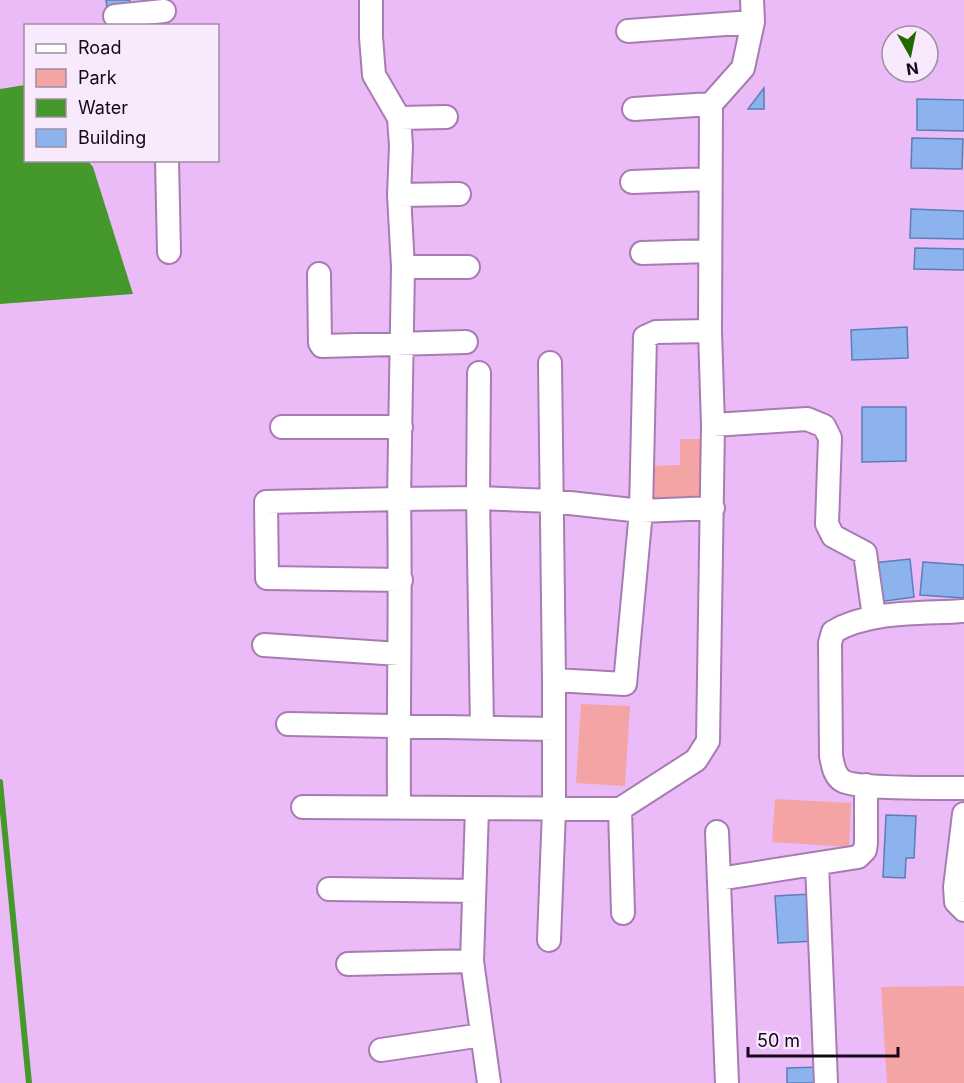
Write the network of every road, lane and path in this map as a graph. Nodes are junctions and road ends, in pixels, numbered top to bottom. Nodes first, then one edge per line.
1 (371, 0) edge
2 (753, 11) edge
3 (164, 12) edge
4 (115, 16) dead end
5 (628, 31) dead end
6 (711, 104) junction
7 (634, 109) dead end
8 (446, 117) dead end
9 (399, 118) junction
10 (167, 162) edge
11 (709, 179) junction
12 (632, 182) dead end
13 (459, 194) dead end
14 (399, 195) junction
15 (710, 250) junction
16 (169, 252) dead end
17 (642, 252) dead end
18 (403, 267) junction
19 (468, 267) dead end
20 (319, 274) dead end
21 (710, 331) junction
22 (466, 342) dead end
23 (401, 344) junction
24 (550, 363) dead end
25 (479, 373) dead end
26 (713, 424) junction
27 (282, 427) dead end
28 (401, 427) junction
29 (478, 498) junction
30 (399, 499) junction
31 (552, 501) junction
32 (713, 508) junction
33 (641, 512) junction
34 (401, 580) junction
35 (964, 611) edge
36 (874, 617) junction
37 (264, 645) dead end
38 (399, 654) junction
39 (554, 680) junction
40 (288, 724) dead end
41 (398, 726) junction
42 (482, 726) junction
43 (554, 729) junction
44 (866, 785) junction
45 (964, 788) edge
46 (303, 807) dead end
47 (399, 807) junction
48 (477, 809) junction
49 (620, 809) junction
50 (554, 810) junction
51 (964, 814) edge
52 (717, 832) dead end
53 (817, 864) junction
54 (719, 879) junction
55 (329, 889) dead end
56 (474, 891) junction
57 (964, 910) edge
58 (623, 913) dead end
59 (549, 940) dead end
60 (472, 961) junction
61 (348, 964) dead end
62 (482, 1035) junction
63 (381, 1050) dead end
64 (489, 1083) edge
65 (727, 1083) edge
66 (826, 1083) edge

1 - 9 street
2 - 5 street
2 - 6 street
3 - 4 street
6 - 7 street
6 - 11 street
8 - 9 street
9 - 14 street
10 - 16 street
11 - 12 street
11 - 15 street
13 - 14 street
14 - 18 street
15 - 17 street
15 - 21 street
18 - 19 street
18 - 23 street
20 - 23 street
21 - 26 street
21 - 33 street
22 - 23 street
23 - 28 street
24 - 31 street
25 - 29 street
26 - 32 street
26 - 36 street
27 - 28 street
28 - 30 street
29 - 30 street
29 - 31 street
29 - 42 street
30 - 34 street
30 - 34 street
31 - 33 street
31 - 39 street
32 - 33 street
32 - 49 street
33 - 39 street
34 - 38 street
35 - 36 street
36 - 44 street
37 - 38 street
38 - 41 street
39 - 43 street
40 - 41 street
41 - 42 street
41 - 47 street
42 - 43 street
43 - 50 street
44 - 45 street
44 - 53 street
46 - 47 street
47 - 48 street
48 - 50 street
48 - 56 street
49 - 50 street
49 - 58 street
50 - 59 street
51 - 57 street
52 - 54 street
53 - 54 street
53 - 66 street
54 - 65 street
55 - 56 street
56 - 60 street
60 - 61 street
60 - 62 street
62 - 63 street
62 - 64 street

